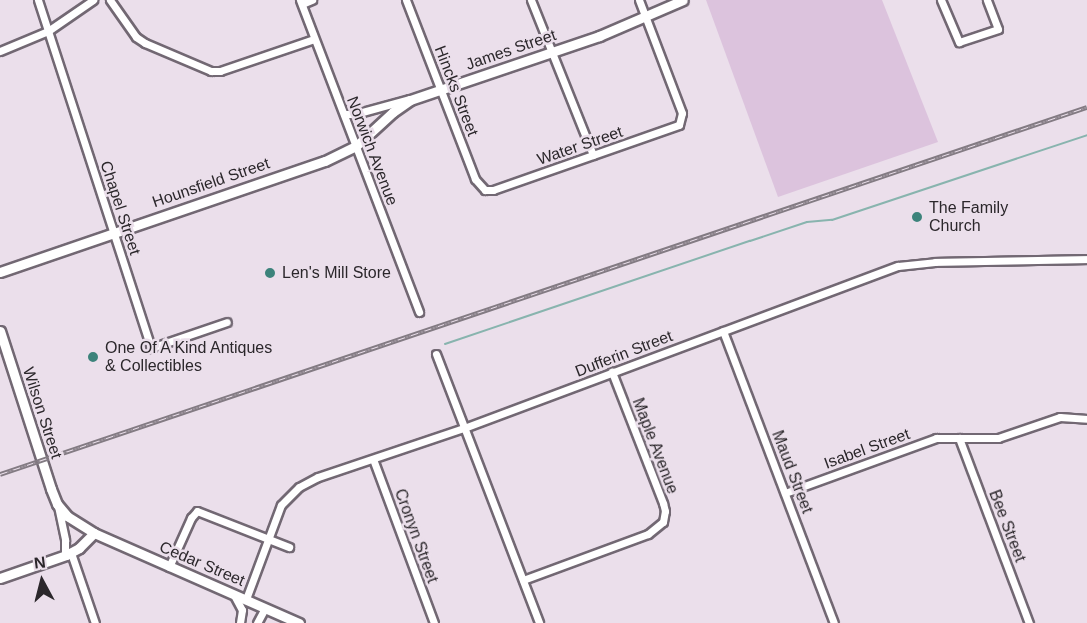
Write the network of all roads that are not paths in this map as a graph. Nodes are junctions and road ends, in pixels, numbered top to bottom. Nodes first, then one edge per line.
1 (38, 0) edge
2 (93, 0) edge
3 (110, 0) edge
4 (312, 0) edge
5 (406, 0) edge
6 (531, 0) edge
7 (639, 0) edge
8 (683, 0) edge
9 (941, 0) edge
10 (987, 0) edge
11 (301, 2) edge
12 (645, 17) junction
13 (48, 31) junction
14 (315, 39) junction
15 (0, 51) edge
16 (552, 52) junction
17 (440, 90) junction
18 (418, 97) junction
19 (344, 114) junction
20 (356, 146) junction
21 (592, 155) junction
22 (485, 190) joint
23 (114, 233) junction
24 (1087, 259) edge
25 (0, 272) edge
26 (419, 312) dead end
27 (227, 322) dead end
28 (0, 331) edge
29 (723, 331) junction
30 (436, 354) dead end
31 (612, 372) junction
32 (1087, 419) edge
33 (464, 428) junction
34 (959, 438) junction
35 (373, 459) junction
36 (785, 493) junction
37 (57, 504) junction
38 (94, 533) junction
39 (267, 538) junction
40 (289, 547) dead end
41 (68, 554) junction
42 (169, 567) junction
43 (0, 578) edge
44 (523, 580) junction
45 (234, 595) junction
46 (246, 599) junction
47 (265, 608) junction
48 (258, 621) edge
49 (95, 623) edge
50 (240, 623) edge
51 (248, 623) edge
52 (298, 623) edge
53 (434, 623) edge
54 (539, 623) edge
55 (834, 623) edge
56 (1029, 623) edge

1 - 13 street, Chapel Street
2 - 13 street
3 - 14 street
4 - 11 street
5 - 17 street, Hincks Street
6 - 16 street
7 - 12 street
8 - 12 street, James Street
9 - 10 street
11 - 14 street, Norwich Avenue
12 - 16 street, James Street
12 - 21 street, Water Street
13 - 15 street
13 - 23 street, Chapel Street
14 - 19 street, Norwich Avenue
16 - 17 street, James Street
16 - 21 street
17 - 18 street, James Street
17 - 22 street, Hincks Street
18 - 19 street, James Street
18 - 20 street, Hounsfield Street
19 - 20 street, Norwich Avenue
20 - 23 street, Hounsfield Street
20 - 26 street, Norwich Avenue
21 - 22 street, Water Street
23 - 25 street, Hounsfield Street
23 - 27 street, Chapel Street
24 - 29 street, Dufferin Street
28 - 37 street, Wilson Street
29 - 31 street, Dufferin Street
29 - 36 street, Maud Street
30 - 33 street
31 - 33 street, Dufferin Street
31 - 44 street, Maple Avenue
32 - 34 street, Isabel Street
33 - 35 street, Dufferin Street
33 - 44 street
34 - 36 street, Isabel Street
34 - 56 street, Bee Street
35 - 39 street, Dufferin Street
35 - 53 street, Cronyn Street
36 - 55 street, Maud Street
37 - 38 street, Wilson Street
37 - 41 street, Wilson Street
38 - 41 street
38 - 42 street, Cedar Street
39 - 40 street
39 - 42 street
39 - 46 street, Dufferin Street
41 - 43 street
41 - 49 street, Wilson Street
42 - 45 street, Cedar Street
44 - 54 street
45 - 46 street, Cedar Street
45 - 50 street
46 - 47 street, Cedar Street
47 - 48 street
47 - 52 street, Cedar Street
48 - 51 street

